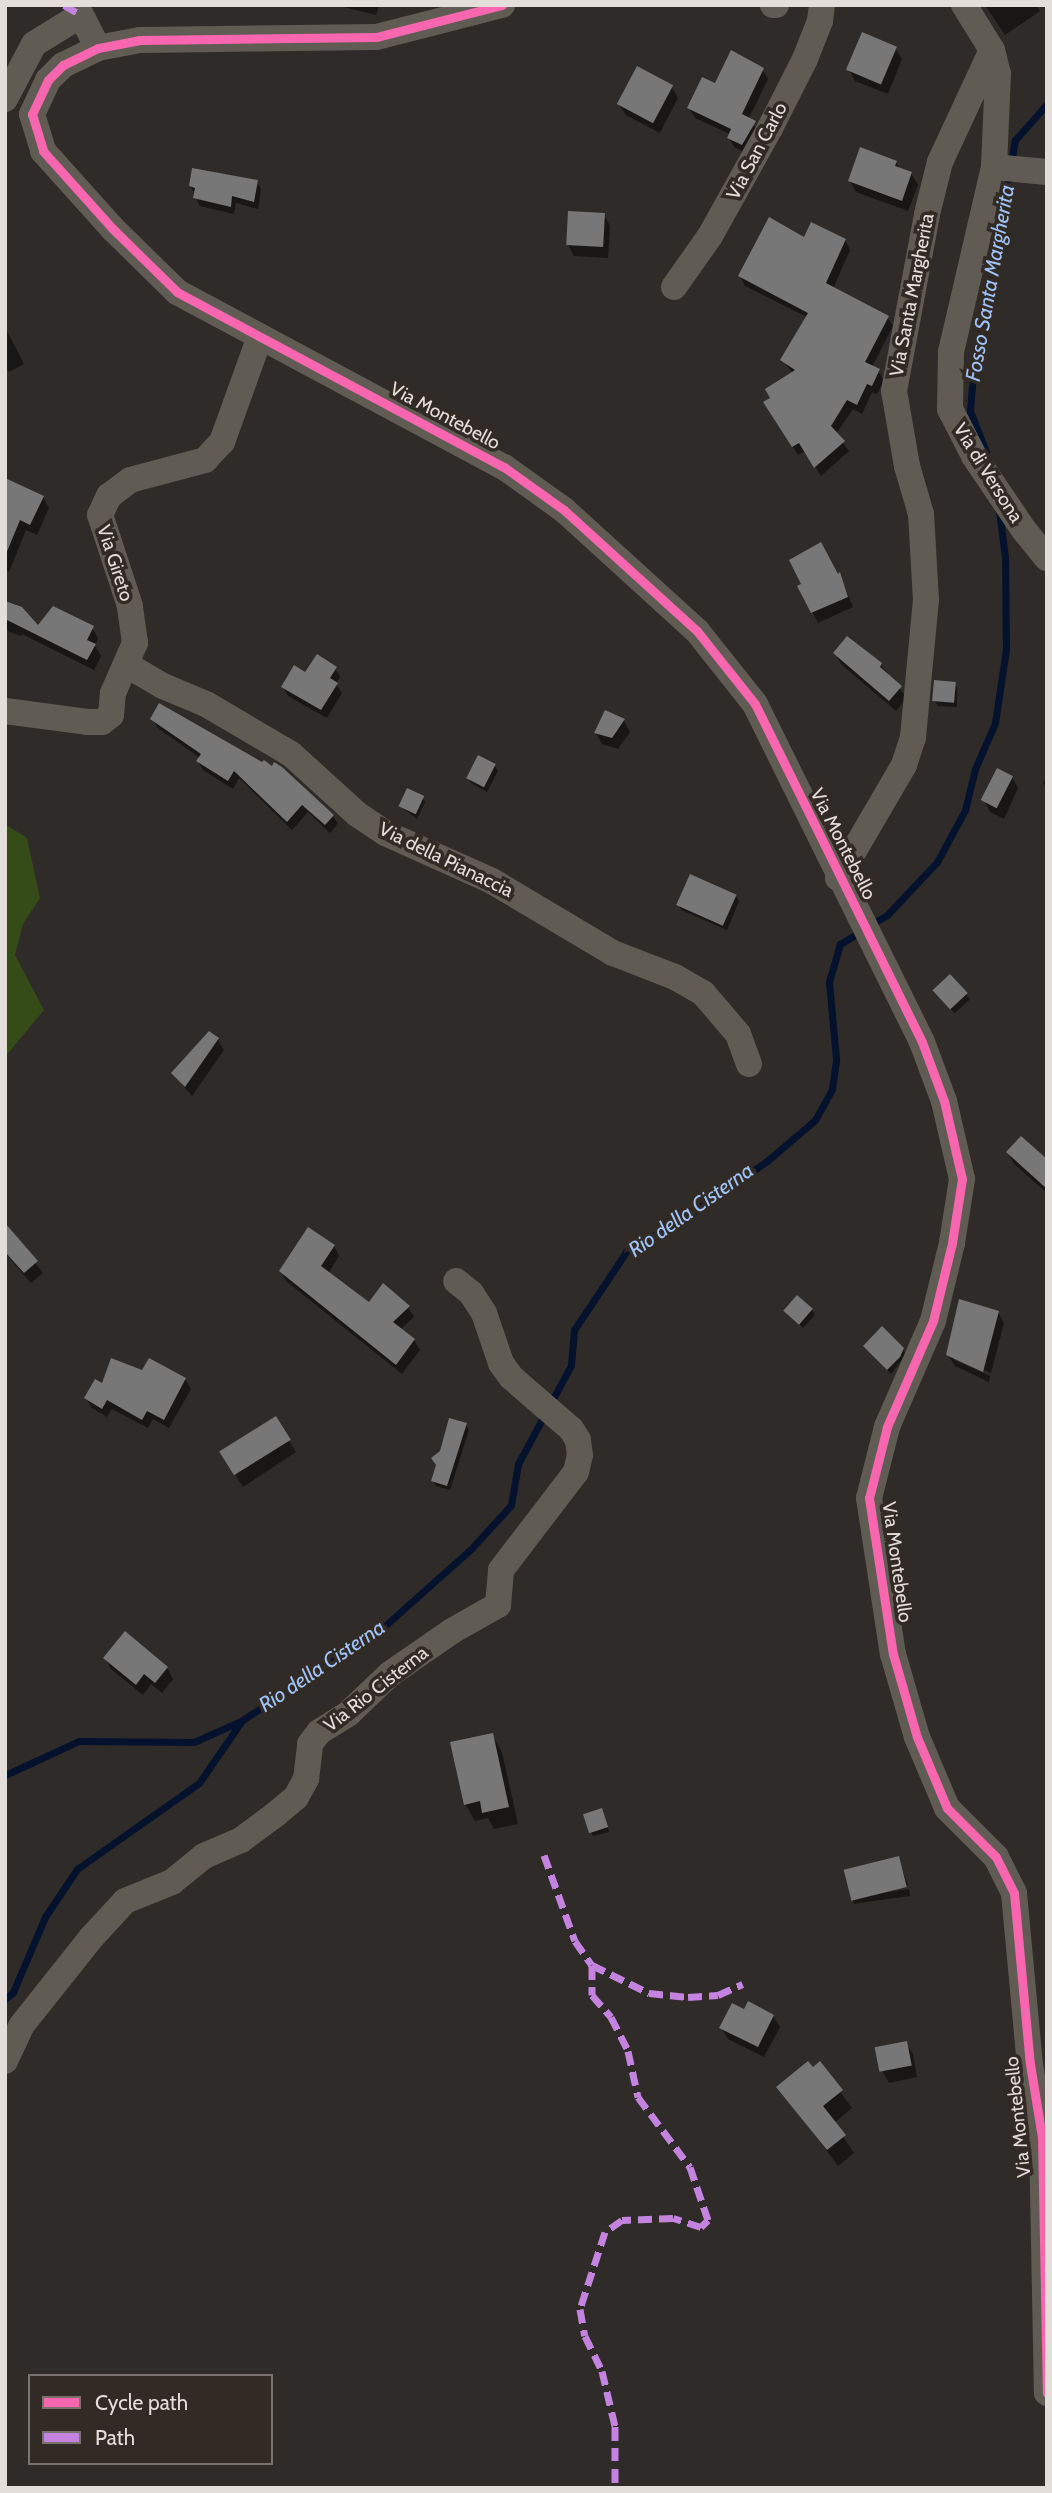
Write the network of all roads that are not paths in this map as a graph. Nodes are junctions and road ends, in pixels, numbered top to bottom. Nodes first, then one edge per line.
1 (502, 5) edge
2 (822, 5) edge
3 (964, 5) edge
4 (83, 10) edge
5 (98, 48) junction
6 (992, 50) junction
7 (5, 99) edge
8 (1017, 170) edge
9 (674, 288) dead end
10 (259, 339) junction
11 (1047, 558) edge
12 (127, 665) junction
13 (5, 711) edge
14 (838, 878) junction
15 (749, 1064) dead end
16 (456, 1281) dead end
17 (5, 2061) edge
18 (1044, 2139) edge
19 (1047, 2393) edge

1 - 5 street, Via Montebello
2 - 9 street, Via San Carlo
3 - 6 street
4 - 5 street
4 - 7 street
5 - 10 street, Via Montebello
6 - 8 street, Via di Versona
6 - 14 street, Via Santa Margherita
8 - 11 street, Via di Versona
10 - 12 street, Via Gireto
10 - 14 street, Via Montebello
12 - 13 street, Via Gireto
12 - 15 street, Via della Pianaccia
14 - 18 street, Via Montebello
16 - 17 street, Via Rio Cisterna
18 - 19 street, Via Montebello

